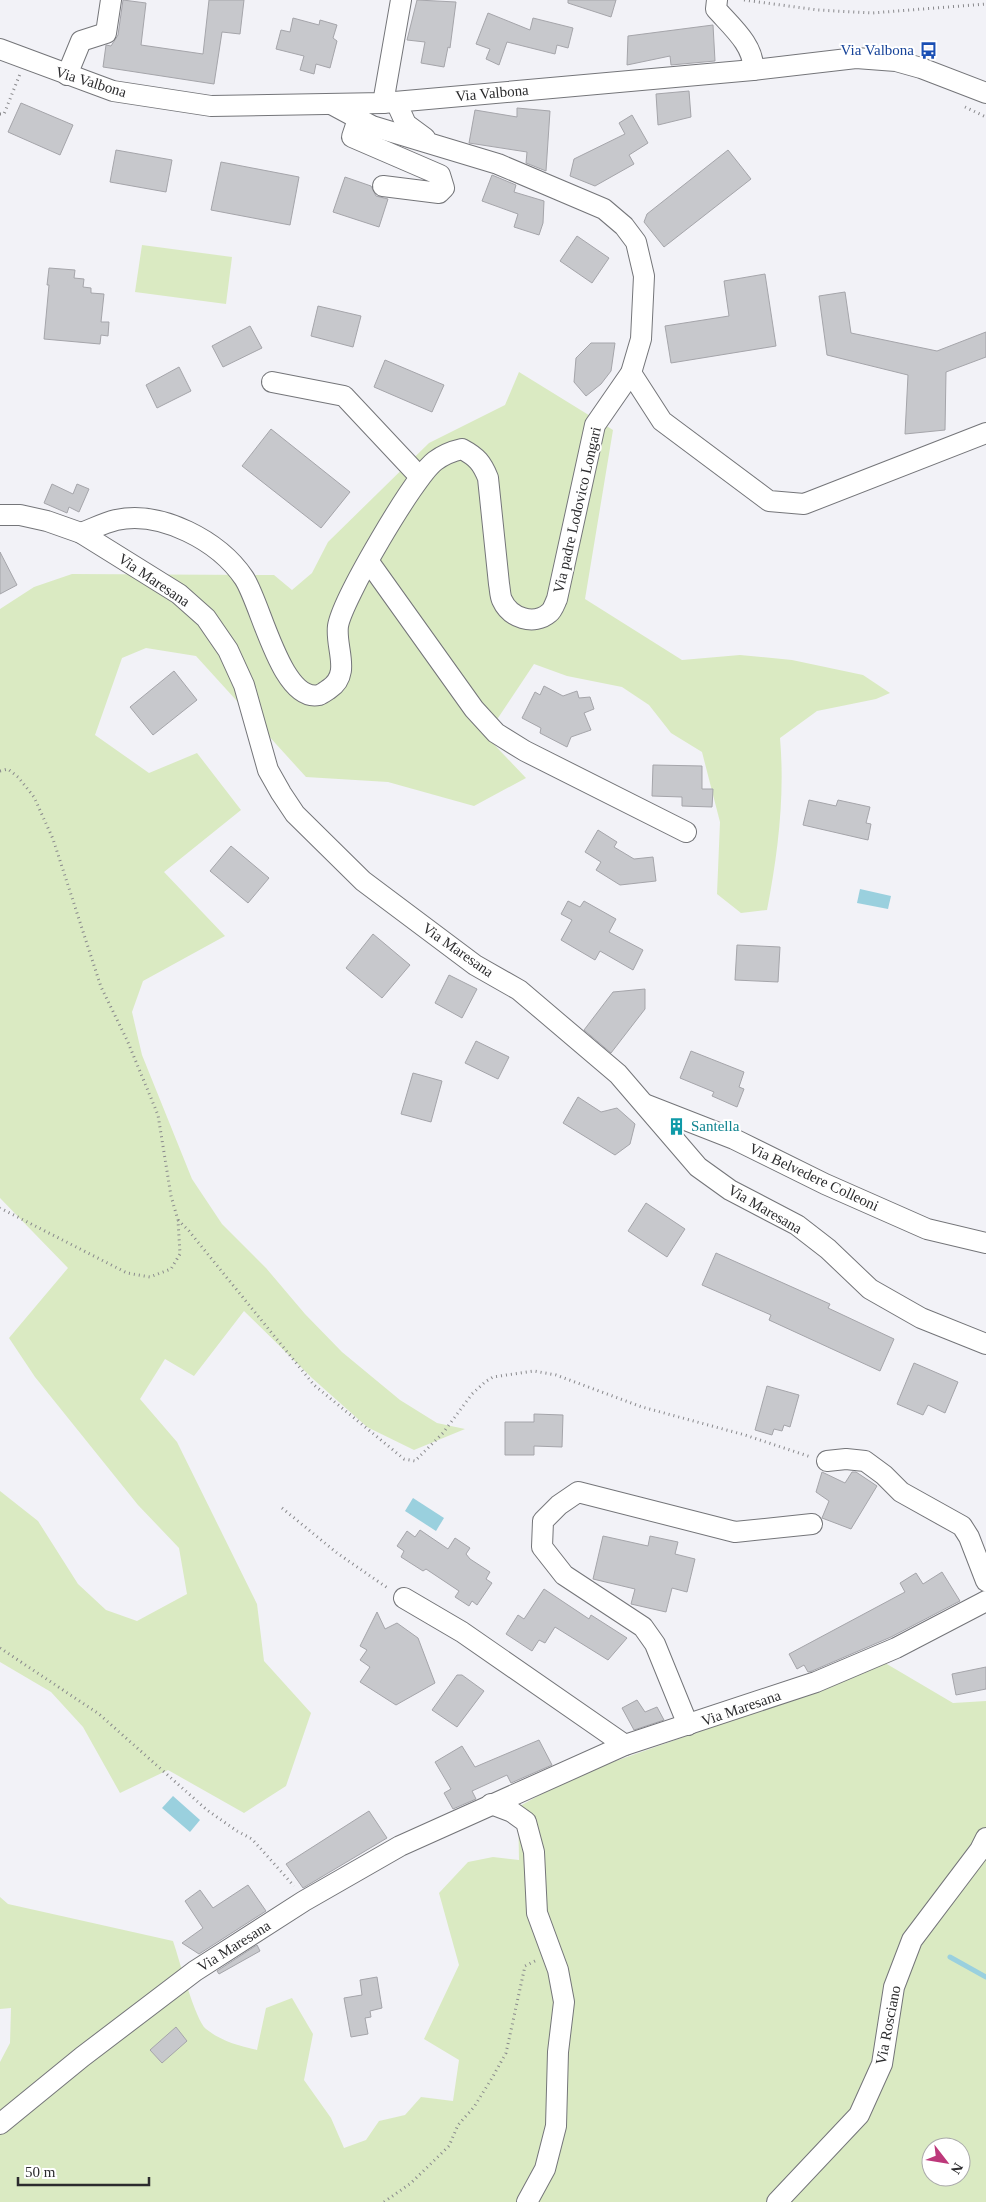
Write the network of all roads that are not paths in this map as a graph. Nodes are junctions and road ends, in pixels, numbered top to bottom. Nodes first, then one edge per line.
1 (112, 0) edge
2 (402, 0) edge
3 (717, 0) edge
4 (0, 49) edge
5 (753, 70) junction
6 (68, 75) junction
7 (986, 93) edge
8 (390, 103) junction
9 (333, 105) junction
10 (358, 120) junction
11 (433, 144) junction
12 (383, 186) dead end
13 (631, 373) junction
14 (272, 382) dead end
15 (986, 433) edge
16 (420, 477) junction
17 (0, 515) edge
18 (81, 533) junction
19 (368, 562) junction
20 (686, 832) dead end
21 (645, 1104) junction
22 (986, 1243) edge
23 (986, 1344) edge
24 (828, 1461) road end
25 (812, 1524) dead end
26 (986, 1581) edge
27 (404, 1598) road end
28 (986, 1601) edge
29 (688, 1725) junction
30 (625, 1745) junction
31 (490, 1804) junction
32 (986, 1838) edge
33 (0, 2124) edge
34 (527, 2202) edge
35 (776, 2202) edge

1 - 6 street
2 - 8 street
3 - 5 street
4 - 6 street, Via Valbona
5 - 7 street, Via Valbona
5 - 8 street, Via Valbona
6 - 9 street, Via Valbona
8 - 9 street, Via Valbona
8 - 11 street, Via padre Lodovico Longari
9 - 10 street, Via padre Lodovico Longari
10 - 11 street, Via padre Lodovico Longari
10 - 12 street
11 - 13 street, Via padre Lodovico Longari
13 - 15 street
13 - 16 street, Via padre Lodovico Longari
14 - 16 street
16 - 19 street, Via padre Lodovico Longari
17 - 18 street, Via Maresana
18 - 19 street, Via padre Lodovico Longari
18 - 21 street, Via Maresana
19 - 20 street
21 - 22 street, Via Belvedere Colleoni
21 - 23 street, Via Maresana
24 - 26 street
25 - 29 street
27 - 30 street
28 - 29 street, Via Maresana
29 - 30 street, Via Maresana
30 - 31 street, Via Maresana
31 - 33 street, Via Maresana
31 - 34 street
32 - 35 street, Via Rosciano

